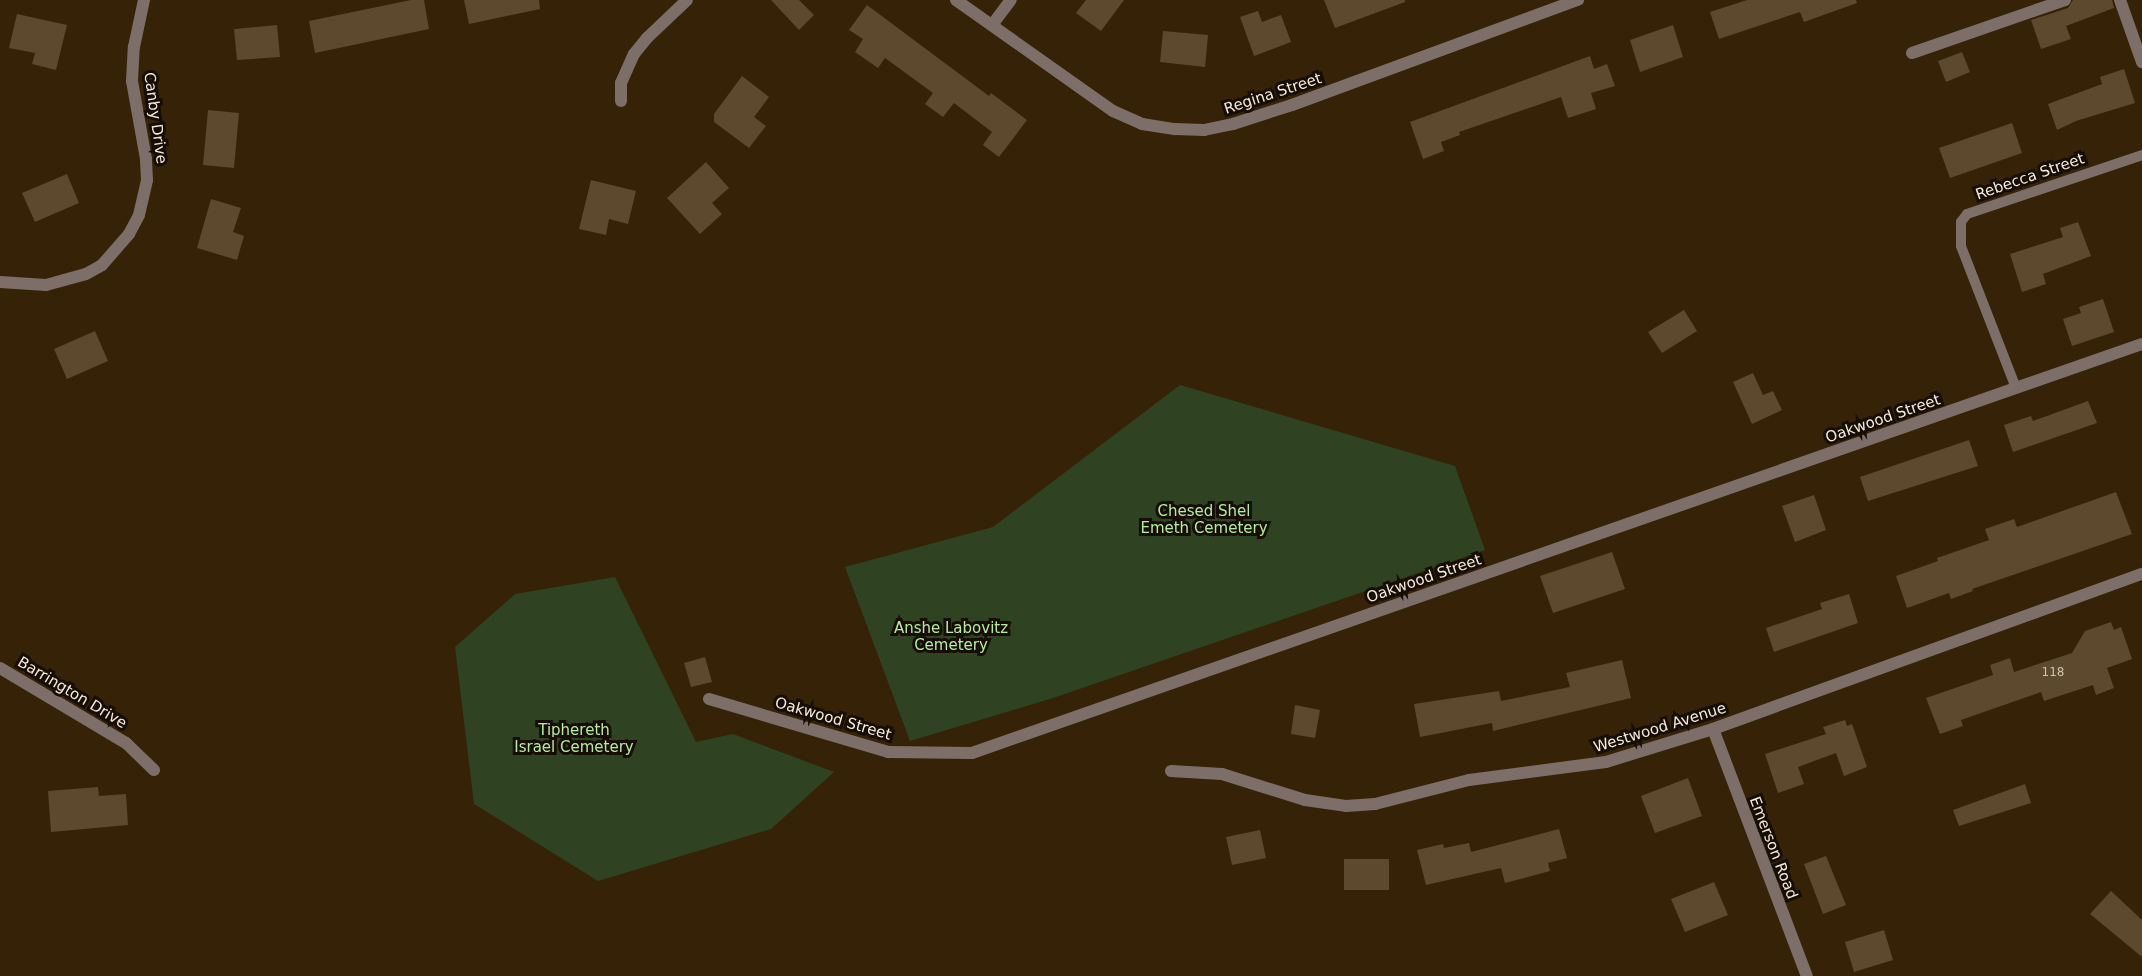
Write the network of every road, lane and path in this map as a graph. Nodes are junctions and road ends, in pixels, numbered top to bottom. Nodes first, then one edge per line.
1 (144, 0) edge
2 (687, 0) edge
3 (957, 0) edge
4 (1011, 0) edge
5 (1578, 0) edge
6 (2065, 0) edge
7 (2121, 0) edge
8 (992, 25) junction
9 (1912, 53) dead end
10 (2142, 62) edge
11 (621, 102) dead end
12 (2142, 155) edge
13 (0, 282) edge
14 (2142, 344) edge
15 (2016, 388) junction
16 (2142, 574) edge
17 (0, 668) edge
18 (709, 699) dead end
19 (1713, 729) junction
20 (154, 770) dead end
21 (1170, 771) dead end
22 (1807, 976) edge

1 - 13 street, Canby Drive
2 - 11 street
3 - 8 street, Regina Street
4 - 8 street
5 - 8 street, Regina Street
6 - 9 street
7 - 10 street
12 - 15 lane, Rebecca Street
14 - 15 street, Oakwood Street
15 - 18 street, Oakwood Street
16 - 19 street, Westwood Avenue
17 - 20 street, Barrington Drive
19 - 21 street, Westwood Avenue
19 - 22 street, Emerson Road

